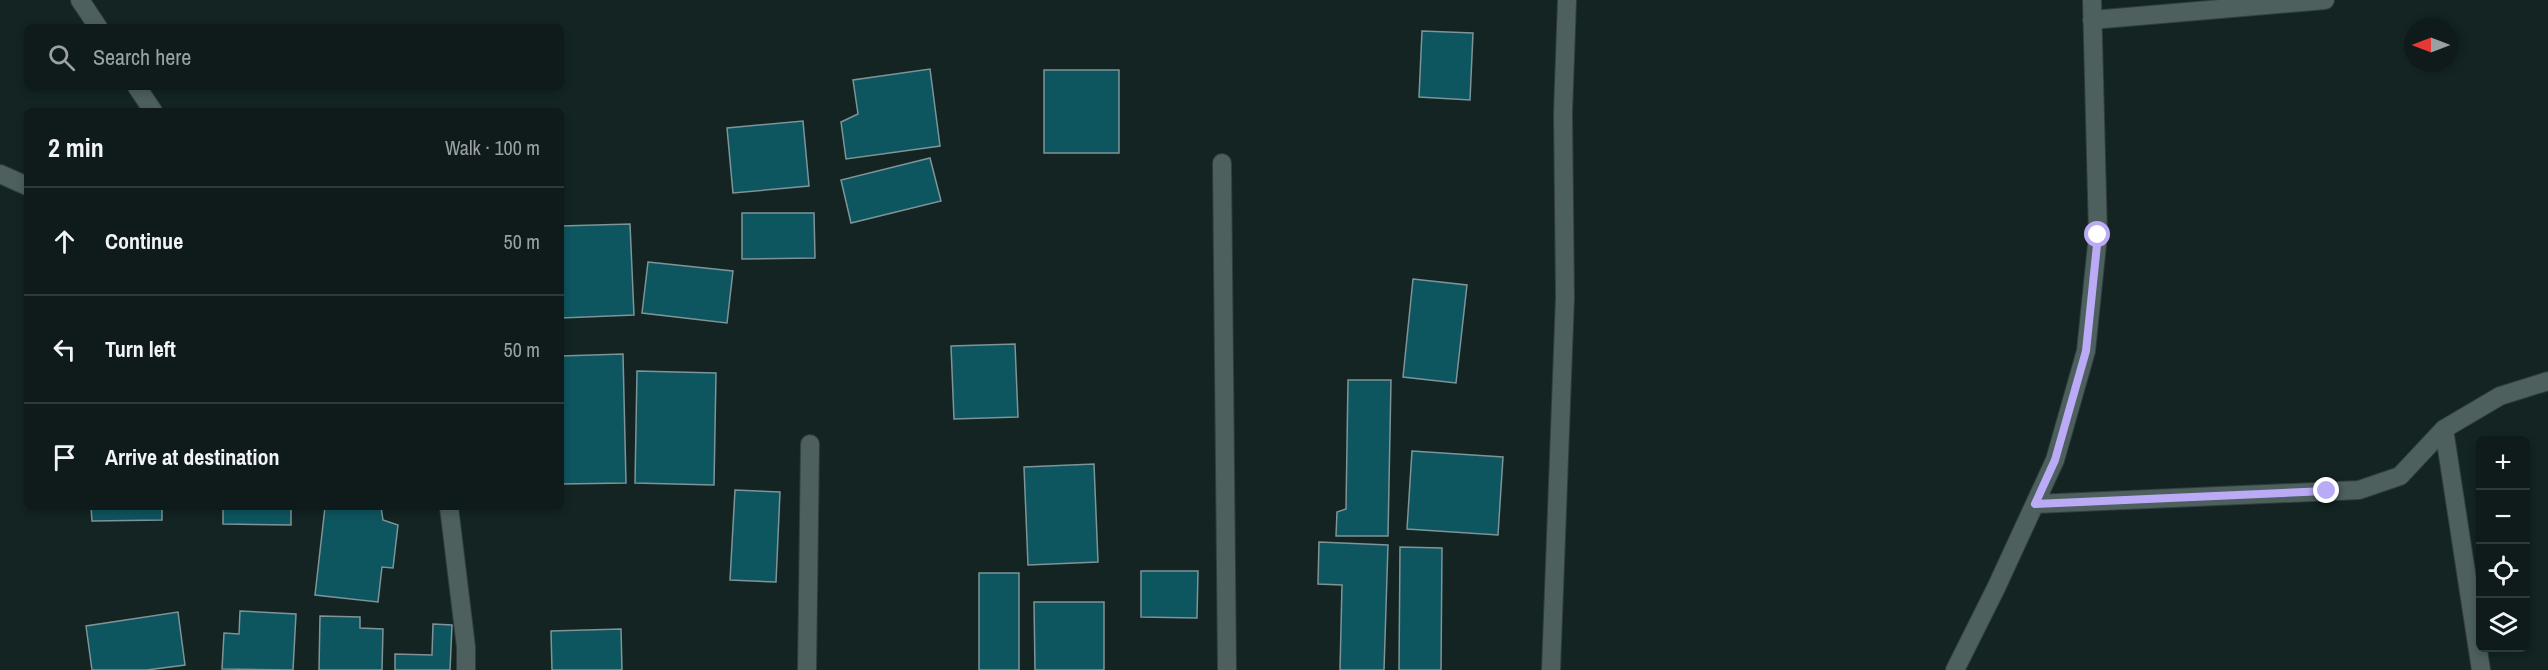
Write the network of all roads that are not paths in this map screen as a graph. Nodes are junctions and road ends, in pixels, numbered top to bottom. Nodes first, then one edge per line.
1 (80, 0) edge
2 (1567, 0) edge
3 (2091, 0) edge
4 (2325, 0) edge
5 (2092, 20) junction
6 (96, 24) edge
7 (139, 90) edge
8 (151, 108) edge
9 (1222, 164) dead end
10 (0, 174) edge
11 (24, 185) edge
12 (2548, 381) edge
13 (2444, 429) junction
14 (810, 444) dead end
15 (2035, 504) junction
16 (449, 510) edge
17 (466, 670) edge
18 (807, 670) edge
19 (1227, 670) edge
20 (1551, 670) edge
21 (1955, 670) edge
22 (2481, 670) edge

1 - 6 street
2 - 20 street
3 - 5 street
4 - 5 street
5 - 15 street
7 - 8 street
9 - 19 street
10 - 11 street
12 - 13 street
13 - 15 street
13 - 22 street
14 - 18 street
15 - 21 street
16 - 17 street

